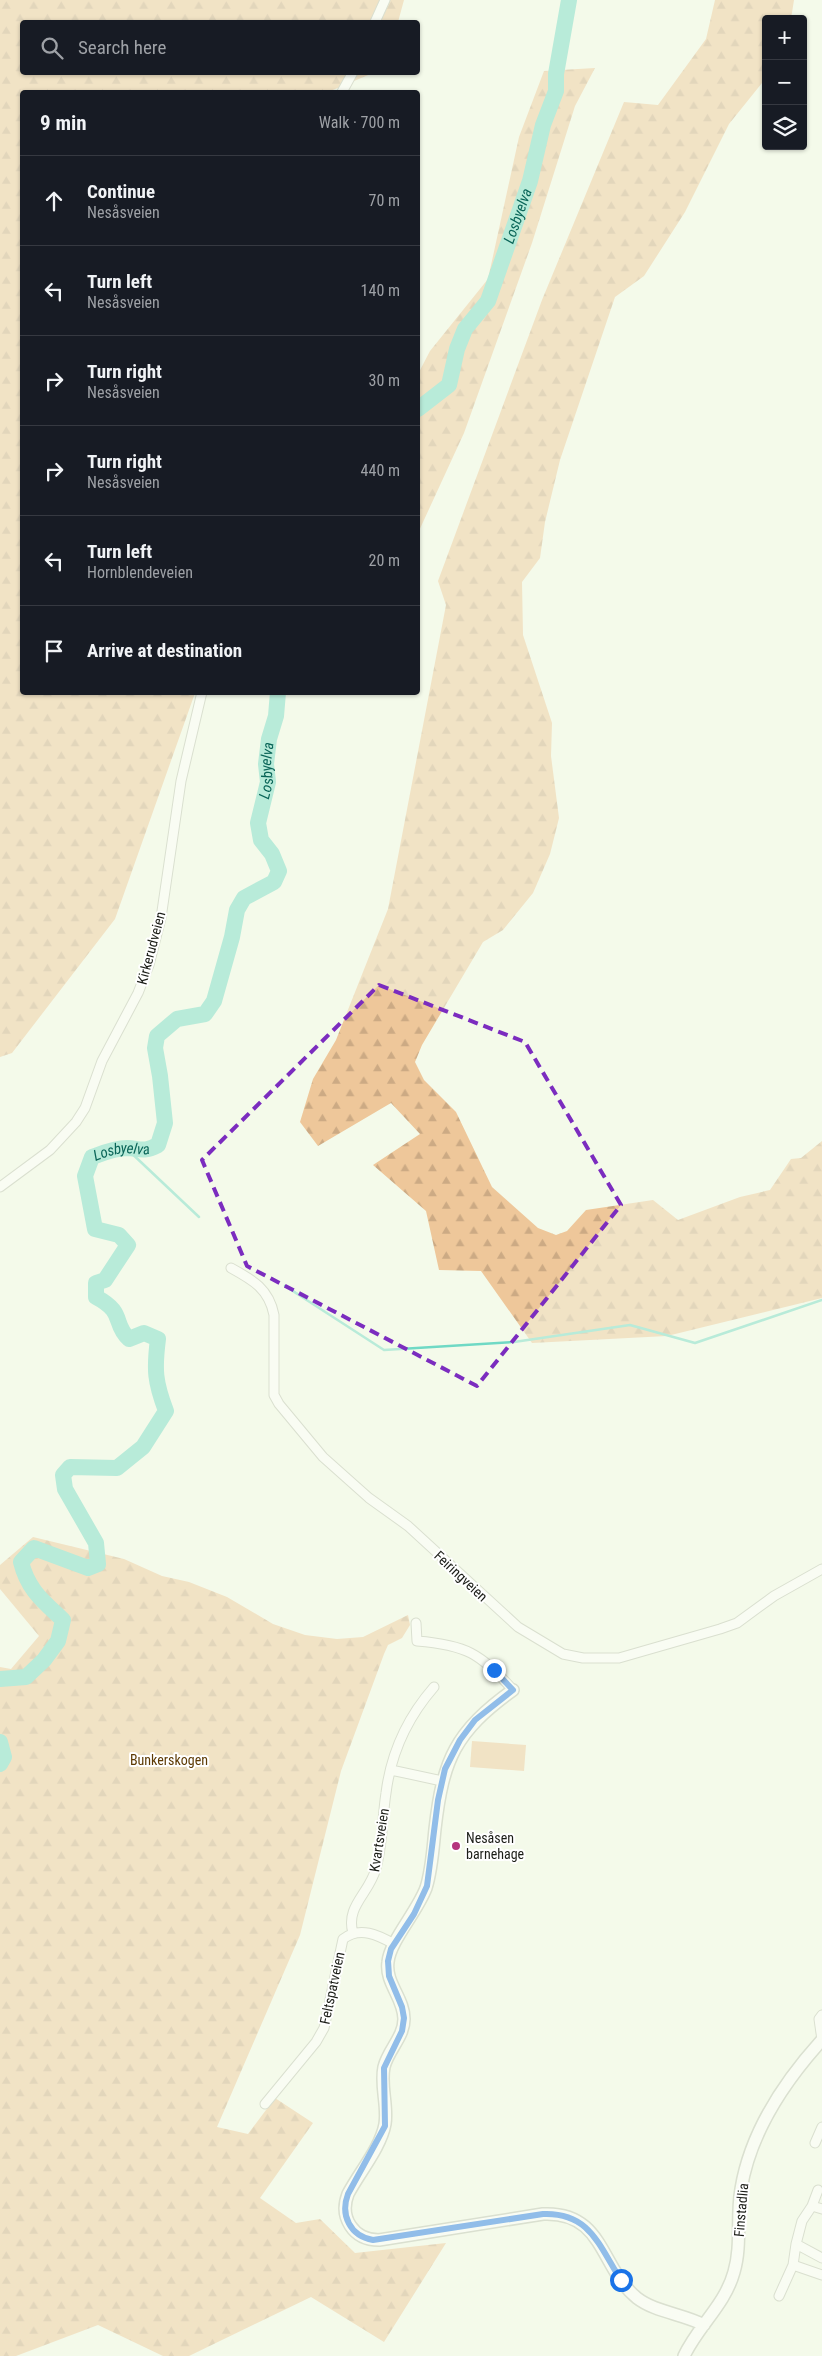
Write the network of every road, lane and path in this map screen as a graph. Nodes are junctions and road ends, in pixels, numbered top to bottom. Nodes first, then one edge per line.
1 (385, 0) edge
2 (376, 20) edge
3 (351, 75) edge
4 (343, 90) edge
5 (201, 695) edge
6 (0, 1187) edge
7 (231, 1268) dead end
8 (822, 1569) edge
9 (416, 1624) dead end
10 (434, 1687) dead end
11 (513, 1690) joint
12 (390, 1770) junction
13 (442, 1782) junction
14 (353, 1934) junction
15 (394, 1944) junction
16 (822, 2015) edge
17 (821, 2040) edge
18 (265, 2104) dead end
19 (822, 2127) edge
20 (815, 2143) dead end
21 (818, 2190) dead end
22 (812, 2206) junction
23 (822, 2209) edge
24 (796, 2244) junction
25 (822, 2258) edge
26 (793, 2264) junction
27 (822, 2275) edge
28 (778, 2296) dead end
29 (704, 2325) junction
30 (684, 2356) edge

1 - 2 street
3 - 4 street
5 - 6 street, Kirkerudveien
7 - 8 street, Feiringveien
9 - 11 street
10 - 12 street, Kvartsveien
11 - 13 street
12 - 13 street
12 - 14 street, Kvartsveien
13 - 15 street
14 - 15 street
14 - 18 street, Feltspatveien
15 - 29 street
16 - 17 street, Finstadlia
17 - 29 street, Finstadlia
19 - 20 street
21 - 22 street
22 - 23 street
22 - 24 street
24 - 25 street
24 - 26 street
26 - 27 street
26 - 28 street
29 - 30 street, Finstadlia

